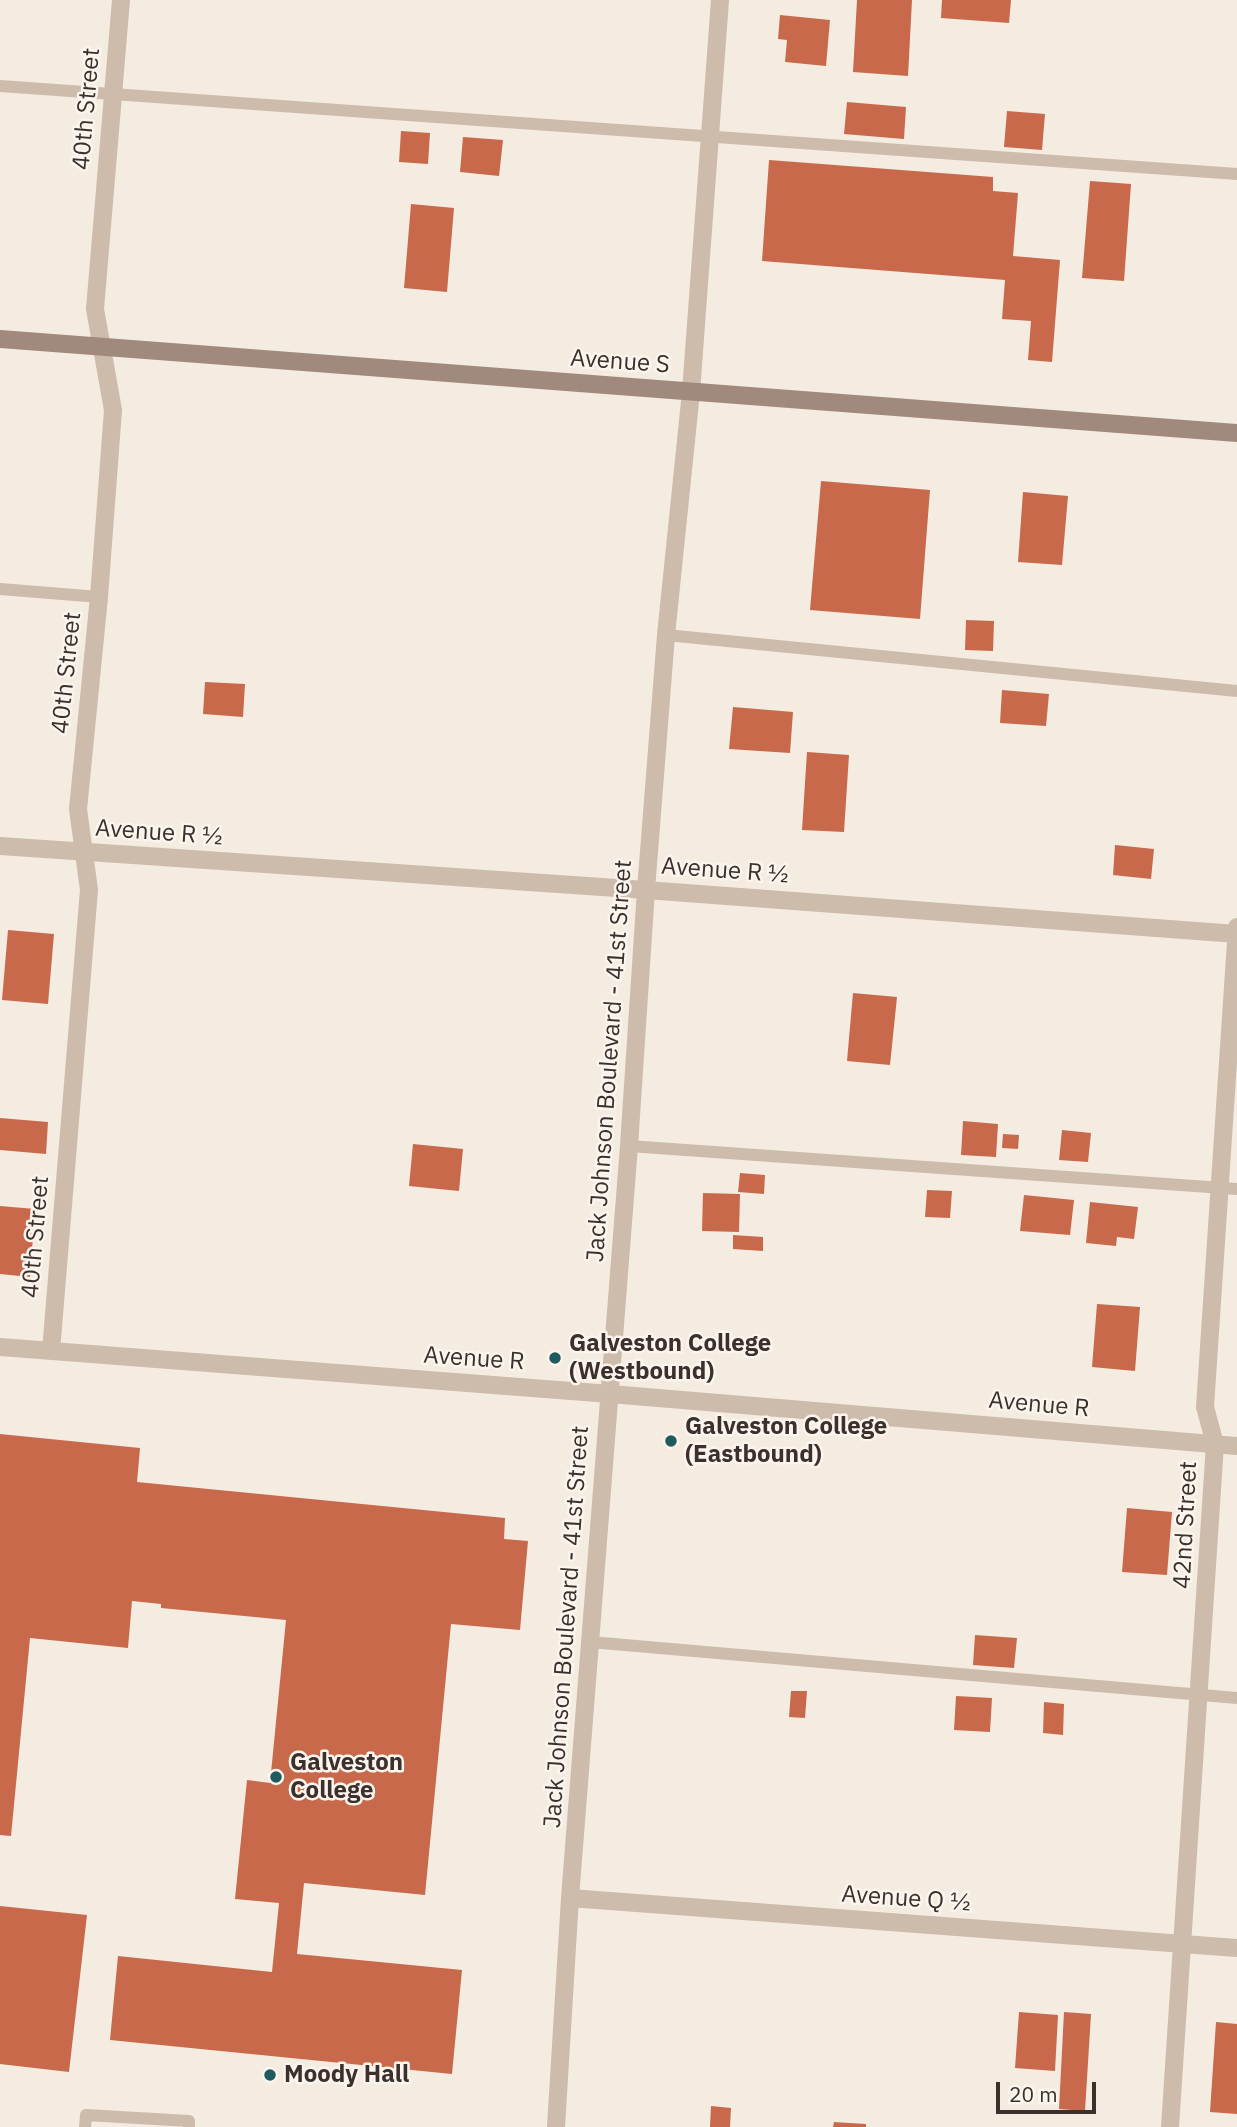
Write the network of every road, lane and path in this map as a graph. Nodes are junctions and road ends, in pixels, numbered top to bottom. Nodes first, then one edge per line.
1 (121, 0) edge
2 (720, 0) edge
3 (0, 86) edge
4 (112, 95) junction
5 (710, 138) junction
6 (1237, 174) edge
7 (0, 340) edge
8 (101, 347) junction
9 (691, 391) junction
10 (1237, 433) edge
11 (0, 589) edge
12 (99, 597) junction
13 (666, 635) junction
14 (1237, 691) edge
15 (0, 846) edge
16 (85, 852) junction
17 (646, 890) junction
18 (1237, 928) edge
19 (1237, 934) edge
20 (629, 1146) junction
21 (1228, 1189) edge
22 (0, 1347) edge
23 (51, 1351) junction
24 (610, 1394) junction
25 (1215, 1444) junction
26 (1237, 1446) edge
27 (590, 1642) junction
28 (1200, 1696) junction
29 (1237, 1698) edge
30 (570, 1898) junction
31 (1183, 1944) junction
32 (1237, 1948) edge
33 (85, 2127) edge
34 (189, 2127) edge
35 (556, 2127) edge
36 (1170, 2127) edge

1 - 4 street, 40th Street
2 - 5 street, Jack Johnson Boulevard - 41st Street
3 - 4 lane
4 - 5 lane
4 - 8 street, 40th Street
5 - 6 lane
5 - 9 street, Jack Johnson Boulevard - 41st Street
7 - 8 main road, Avenue S
8 - 9 main road, Avenue S
8 - 12 street, 40th Street
9 - 10 main road, Avenue S
9 - 13 street, Jack Johnson Boulevard - 41st Street
11 - 12 lane
12 - 16 street, 40th Street
13 - 14 lane
13 - 17 street, Jack Johnson Boulevard - 41st Street
15 - 16 street, Avenue R ½
16 - 17 street, Avenue R ½
16 - 23 street, 40th Street
17 - 19 street, Avenue R ½
17 - 20 street, Jack Johnson Boulevard - 41st Street
18 - 19 street, 42nd Street
19 - 21 street, 42nd Street
20 - 21 lane
20 - 24 street, Jack Johnson Boulevard - 41st Street
21 - 25 street, 42nd Street
22 - 23 street, Avenue R
23 - 24 street, Avenue R
24 - 25 street, Avenue R
24 - 27 street, Jack Johnson Boulevard - 41st Street
25 - 26 street, Avenue R
25 - 28 street, 42nd Street
27 - 28 lane
27 - 30 street, Jack Johnson Boulevard - 41st Street
28 - 29 lane
28 - 31 street, 42nd Street
30 - 31 street, Avenue Q ½
30 - 35 street, Jack Johnson Boulevard - 41st Street
31 - 32 street, Avenue Q ½
31 - 36 street, 42nd Street
33 - 34 lane

